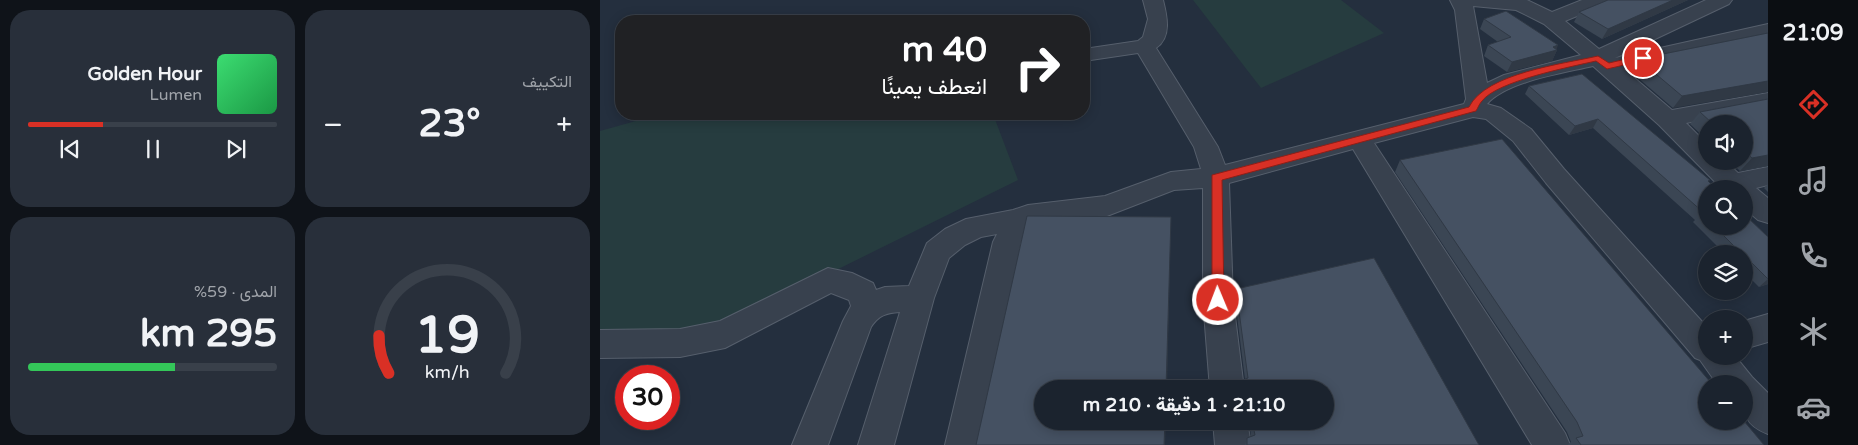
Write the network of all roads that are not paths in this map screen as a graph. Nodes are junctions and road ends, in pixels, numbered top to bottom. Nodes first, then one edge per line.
1 (1153, 0) edge
2 (1460, 0) edge
3 (1466, 0) edge
4 (1599, 0) edge
5 (1717, 1) edge
6 (1550, 20) junction
7 (1768, 30) edge
8 (1144, 46) junction
9 (1090, 54) edge
10 (1602, 62) junction
11 (1768, 100) edge
12 (1475, 104) junction
13 (1667, 119) junction
14 (1359, 139) junction
15 (1698, 150) edge
16 (1719, 170) edge
17 (1768, 176) edge
18 (1216, 178) junction
19 (1729, 180) edge
20 (1753, 182) edge
21 (1753, 201) edge
22 (1768, 213) edge
23 (1019, 220) junction
24 (919, 298) junction
25 (867, 308) junction
26 (1768, 328) edge
27 (1753, 332) edge
28 (1698, 338) edge
29 (600, 344) edge
30 (1722, 365) edge
31 (1730, 375) edge
32 (1226, 380) edge
33 (1753, 400) edge
34 (1768, 418) edge
35 (1231, 430) edge
36 (810, 445) edge
37 (876, 445) edge
38 (963, 445) edge
39 (1232, 445) edge
40 (1552, 445) edge

1 - 8 street
2 - 12 street
3 - 6 street
4 - 6 street
5 - 10 street
6 - 10 street
7 - 10 street
8 - 9 street
8 - 18 street
10 - 12 street
10 - 13 street
11 - 13 street
12 - 14 street
12 - 28 street
13 - 15 street
14 - 18 street
14 - 40 street
16 - 19 street
17 - 20 street
18 - 23 street
18 - 32 street
21 - 22 street
23 - 24 street
23 - 38 street
24 - 25 street
24 - 37 street
25 - 29 street
25 - 36 street
26 - 27 street
30 - 31 street
33 - 34 street
35 - 39 street

